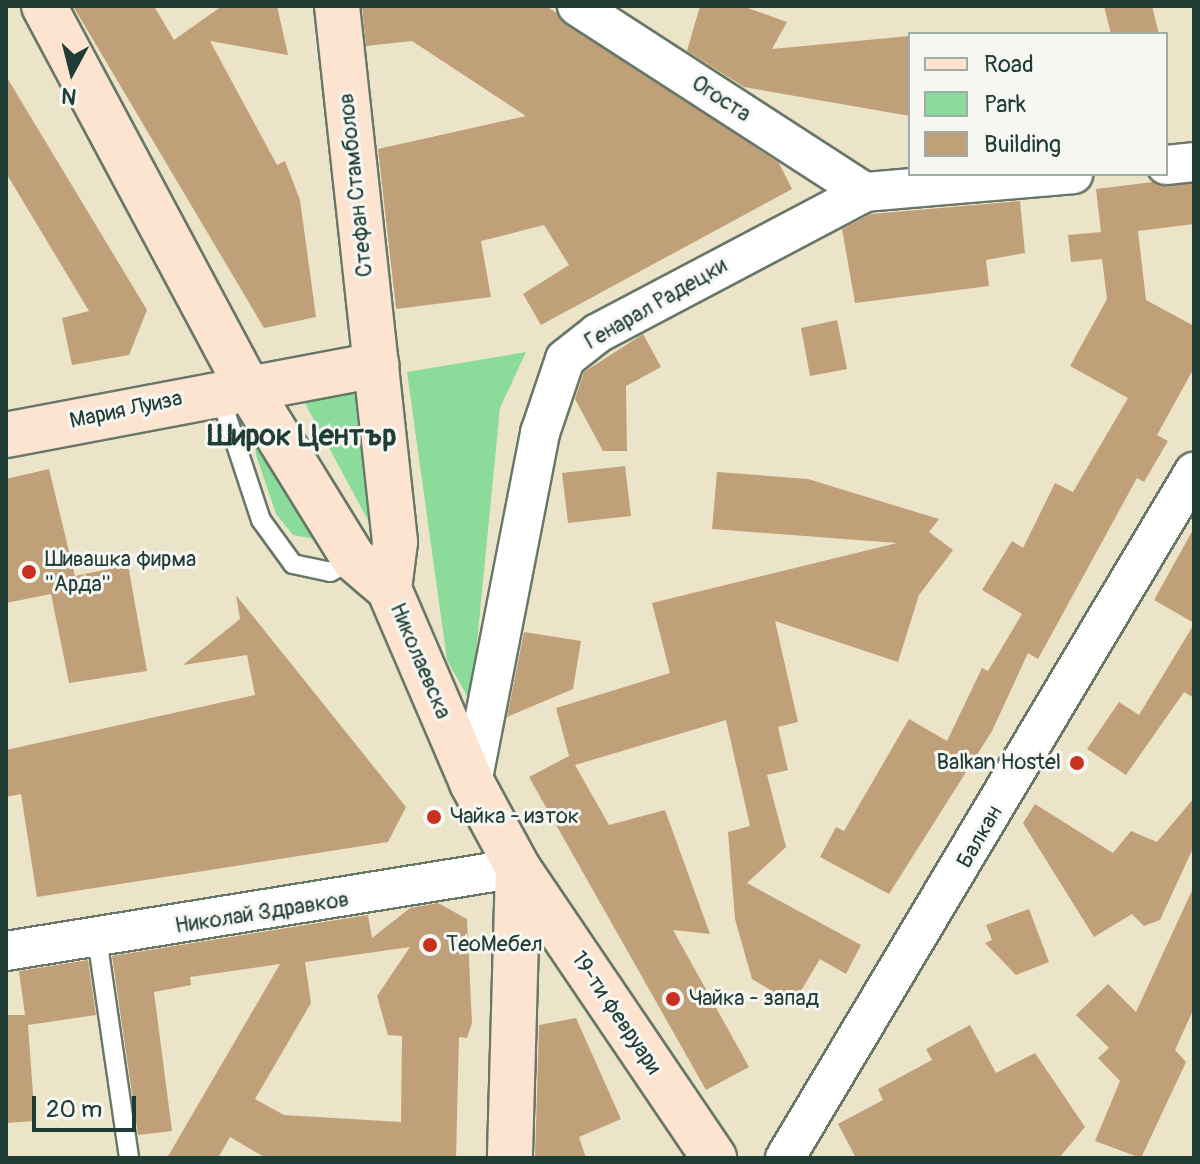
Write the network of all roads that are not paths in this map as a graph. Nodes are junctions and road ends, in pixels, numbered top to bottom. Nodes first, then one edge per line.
1 (44, 6) edge
2 (337, 6) edge
3 (577, 6) edge
4 (1194, 162) edge
5 (1168, 165) edge
6 (1050, 176) edge
7 (865, 192) junction
8 (376, 365) junction
9 (232, 389) junction
10 (6, 435) edge
11 (1194, 472) edge
12 (354, 559) junction
13 (389, 589) junction
14 (472, 783) junction
15 (518, 868) junction
16 (97, 938) junction
17 (6, 951) edge
18 (129, 1158) edge
19 (510, 1158) edge
20 (714, 1158) edge
21 (785, 1158) edge

1 - 9 main road, Николаевска
2 - 8 main road, Стефан Стамболов
3 - 7 street, Огоста
4 - 5 street
6 - 7 street, Генарал Радецки
7 - 14 street, Генарал Радецки
8 - 9 main road
8 - 13 main road, Стефан Стамболов
9 - 10 main road, Мария Луиза
9 - 12 main road, Николаевска
9 - 12 lane
11 - 21 street, Балкан
12 - 13 main road, Николаевска
13 - 14 main road, Николаевска
14 - 15 main road, Николаевска
15 - 16 street, Николай Здравков
15 - 19 main road
15 - 20 main road, 19-ти февруари
16 - 17 street, Николай Здравков
16 - 18 lane

